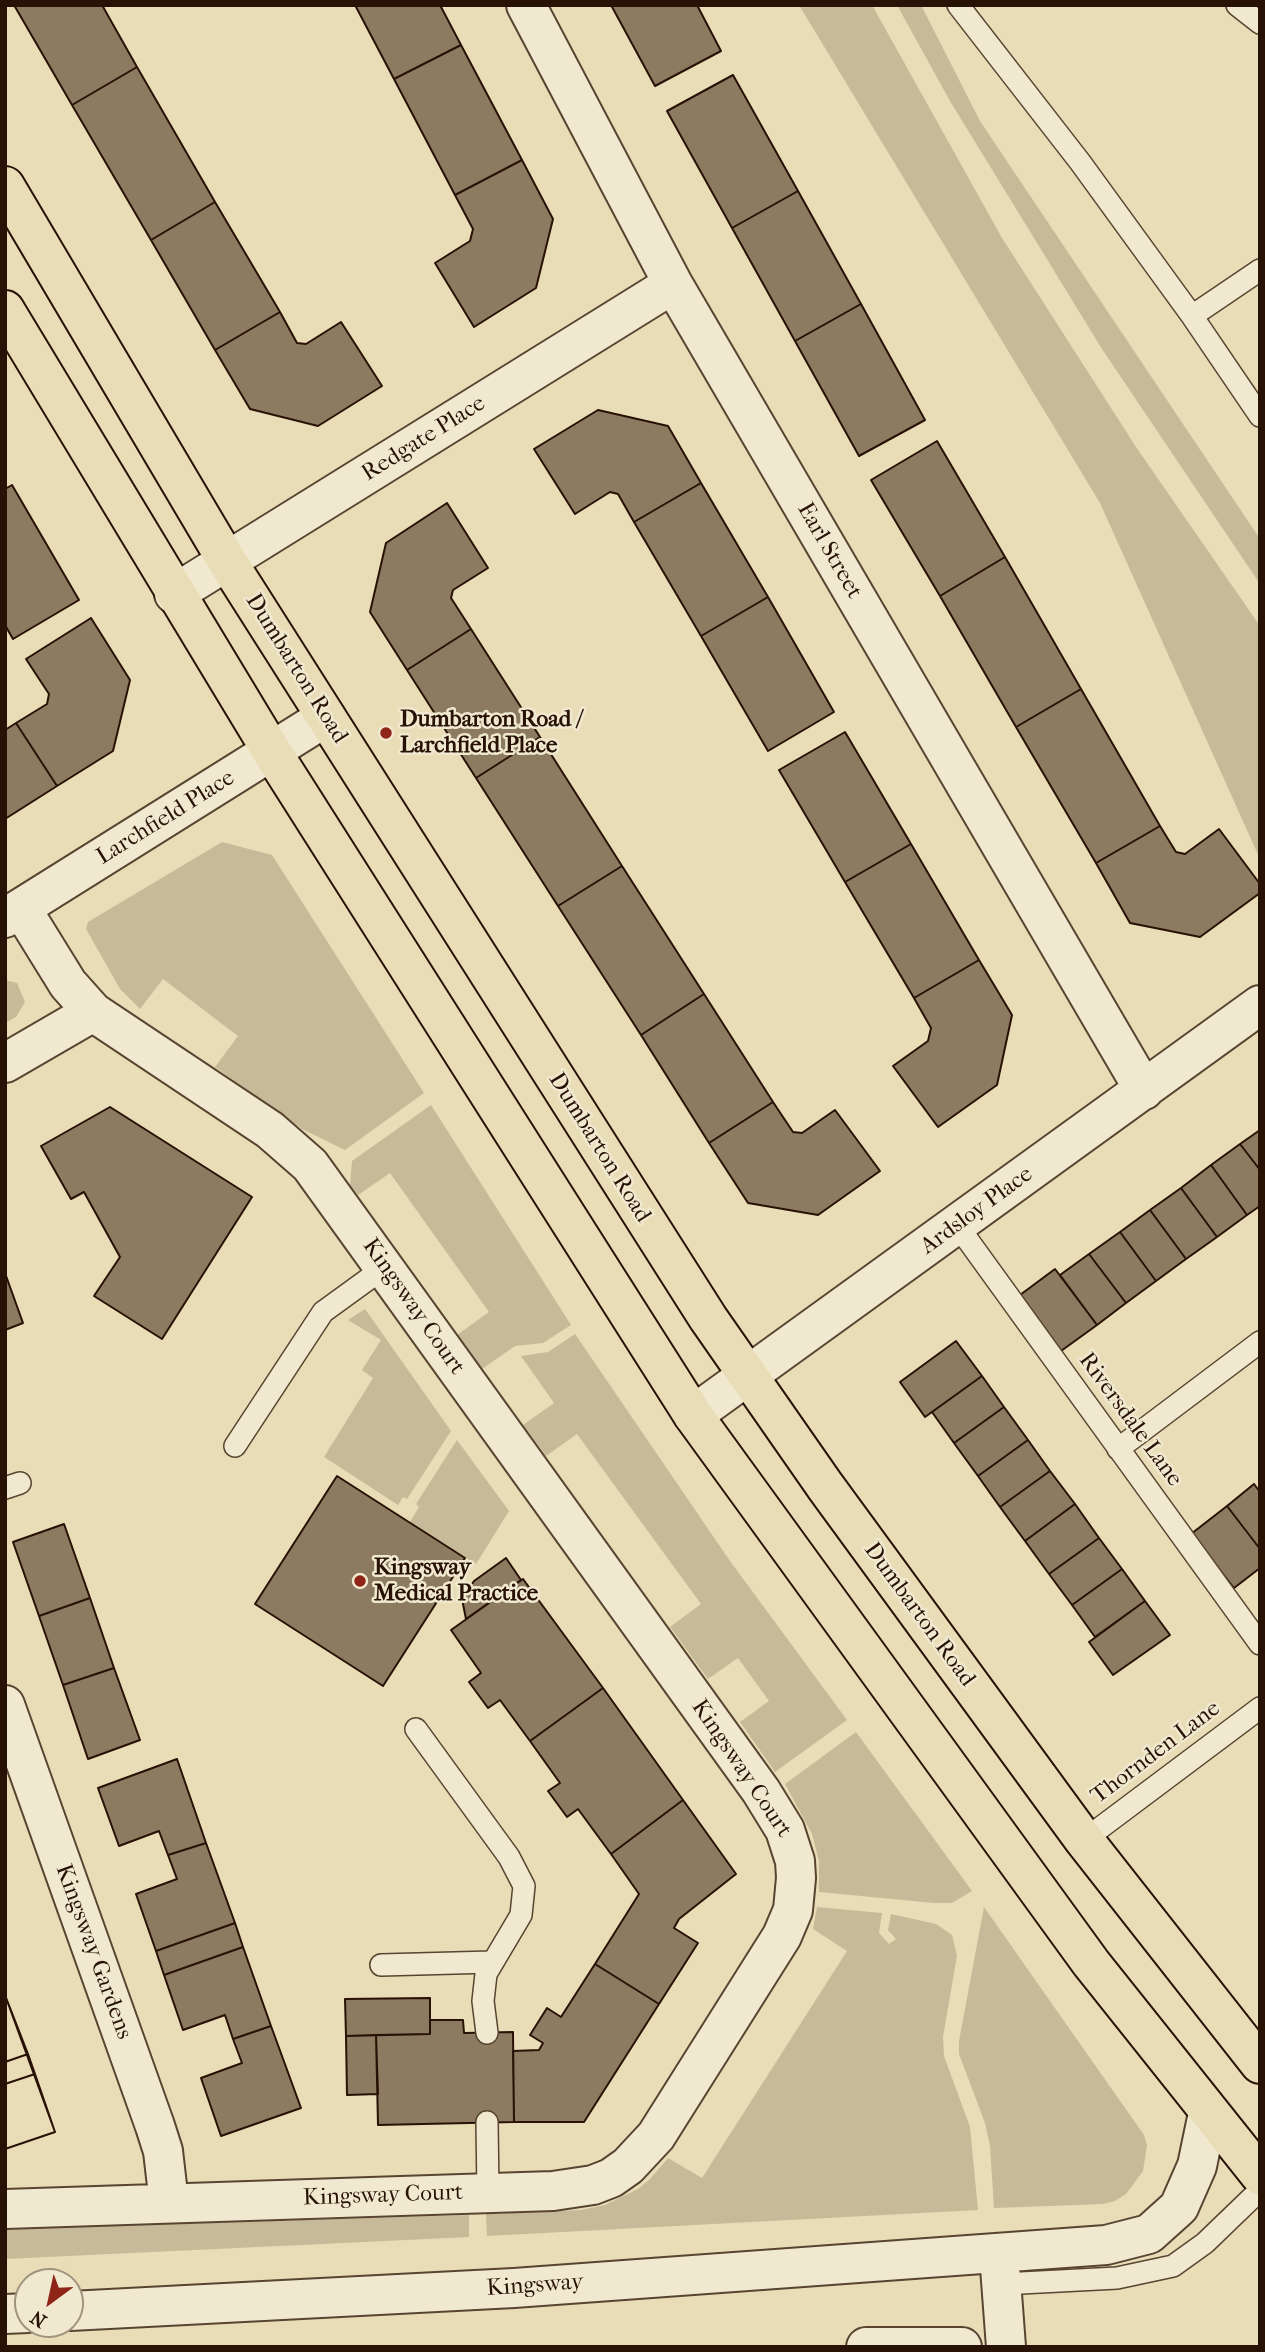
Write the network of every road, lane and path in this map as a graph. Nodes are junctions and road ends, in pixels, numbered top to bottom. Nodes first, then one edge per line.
1 (526, 5) edge
2 (958, 5) edge
3 (1237, 5) edge
4 (1259, 20) edge
5 (5, 186) edge
6 (1260, 270) edge
7 (673, 284) junction
8 (5, 310) edge
9 (1192, 316) junction
10 (1260, 416) edge
11 (227, 561) junction
12 (174, 594) junction
13 (327, 717) junction
14 (272, 752) junction
15 (13, 913) edge
16 (1260, 1005) edge
17 (93, 1012) junction
18 (5, 1063) edge
19 (1144, 1090) junction
20 (957, 1226) junction
21 (385, 1267) junction
22 (1260, 1342) edge
23 (747, 1376) junction
24 (693, 1415) junction
25 (235, 1446) dead end
26 (1118, 1449) junction
27 (1260, 1644) edge
28 (5, 1705) edge
29 (1260, 1708) edge
30 (416, 1728) dead end
31 (1084, 1840) junction
32 (492, 1962) junction
33 (381, 1965) dead end
34 (487, 2033) dead end
35 (1260, 2064) edge
36 (1209, 2113) junction
37 (487, 2122) dead end
38 (1260, 2175) edge
39 (1260, 2190) edge
40 (488, 2193) junction
41 (169, 2203) junction
42 (5, 2209) edge
43 (1001, 2269) junction
44 (84, 2310) edge
45 (866, 2347) edge
46 (962, 2347) edge
47 (1006, 2347) edge

1 - 7 street, Earl Street
2 - 9 lane
3 - 4 lane
5 - 11 main road, Dumbarton Road
6 - 9 lane
7 - 11 street, Redgate Place
7 - 19 street, Earl Street
8 - 12 main road
9 - 10 lane
11 - 12 street, Redgate Place
11 - 13 main road, Dumbarton Road
12 - 14 main road
13 - 14 street, Larchfield Place
13 - 23 main road, Dumbarton Road
14 - 15 street, Larchfield Place
14 - 24 main road
15 - 17 street, Kingsway Court
16 - 19 street, Ardsloy Place
17 - 18 street
17 - 21 street, Kingsway Court
19 - 20 street, Ardsloy Place
20 - 23 street, Ardsloy Place
20 - 26 lane, Riversdale Lane
21 - 25 lane
21 - 40 street, Kingsway Court
22 - 26 lane
23 - 24 street, Ardsloy Place
23 - 31 main road, Dumbarton Road
24 - 36 main road
26 - 27 lane, Riversdale Lane
28 - 41 street, Kingsway Gardens
29 - 31 lane, Thornden Lane
30 - 32 lane
31 - 35 main road, Dumbarton Road
32 - 33 lane
32 - 34 lane
36 - 38 main road
36 - 43 street, Kingsway
37 - 40 lane
39 - 43 lane
40 - 41 street, Kingsway Court
41 - 42 street, Kingsway Court
43 - 44 street, Kingsway
43 - 47 street
45 - 46 street

